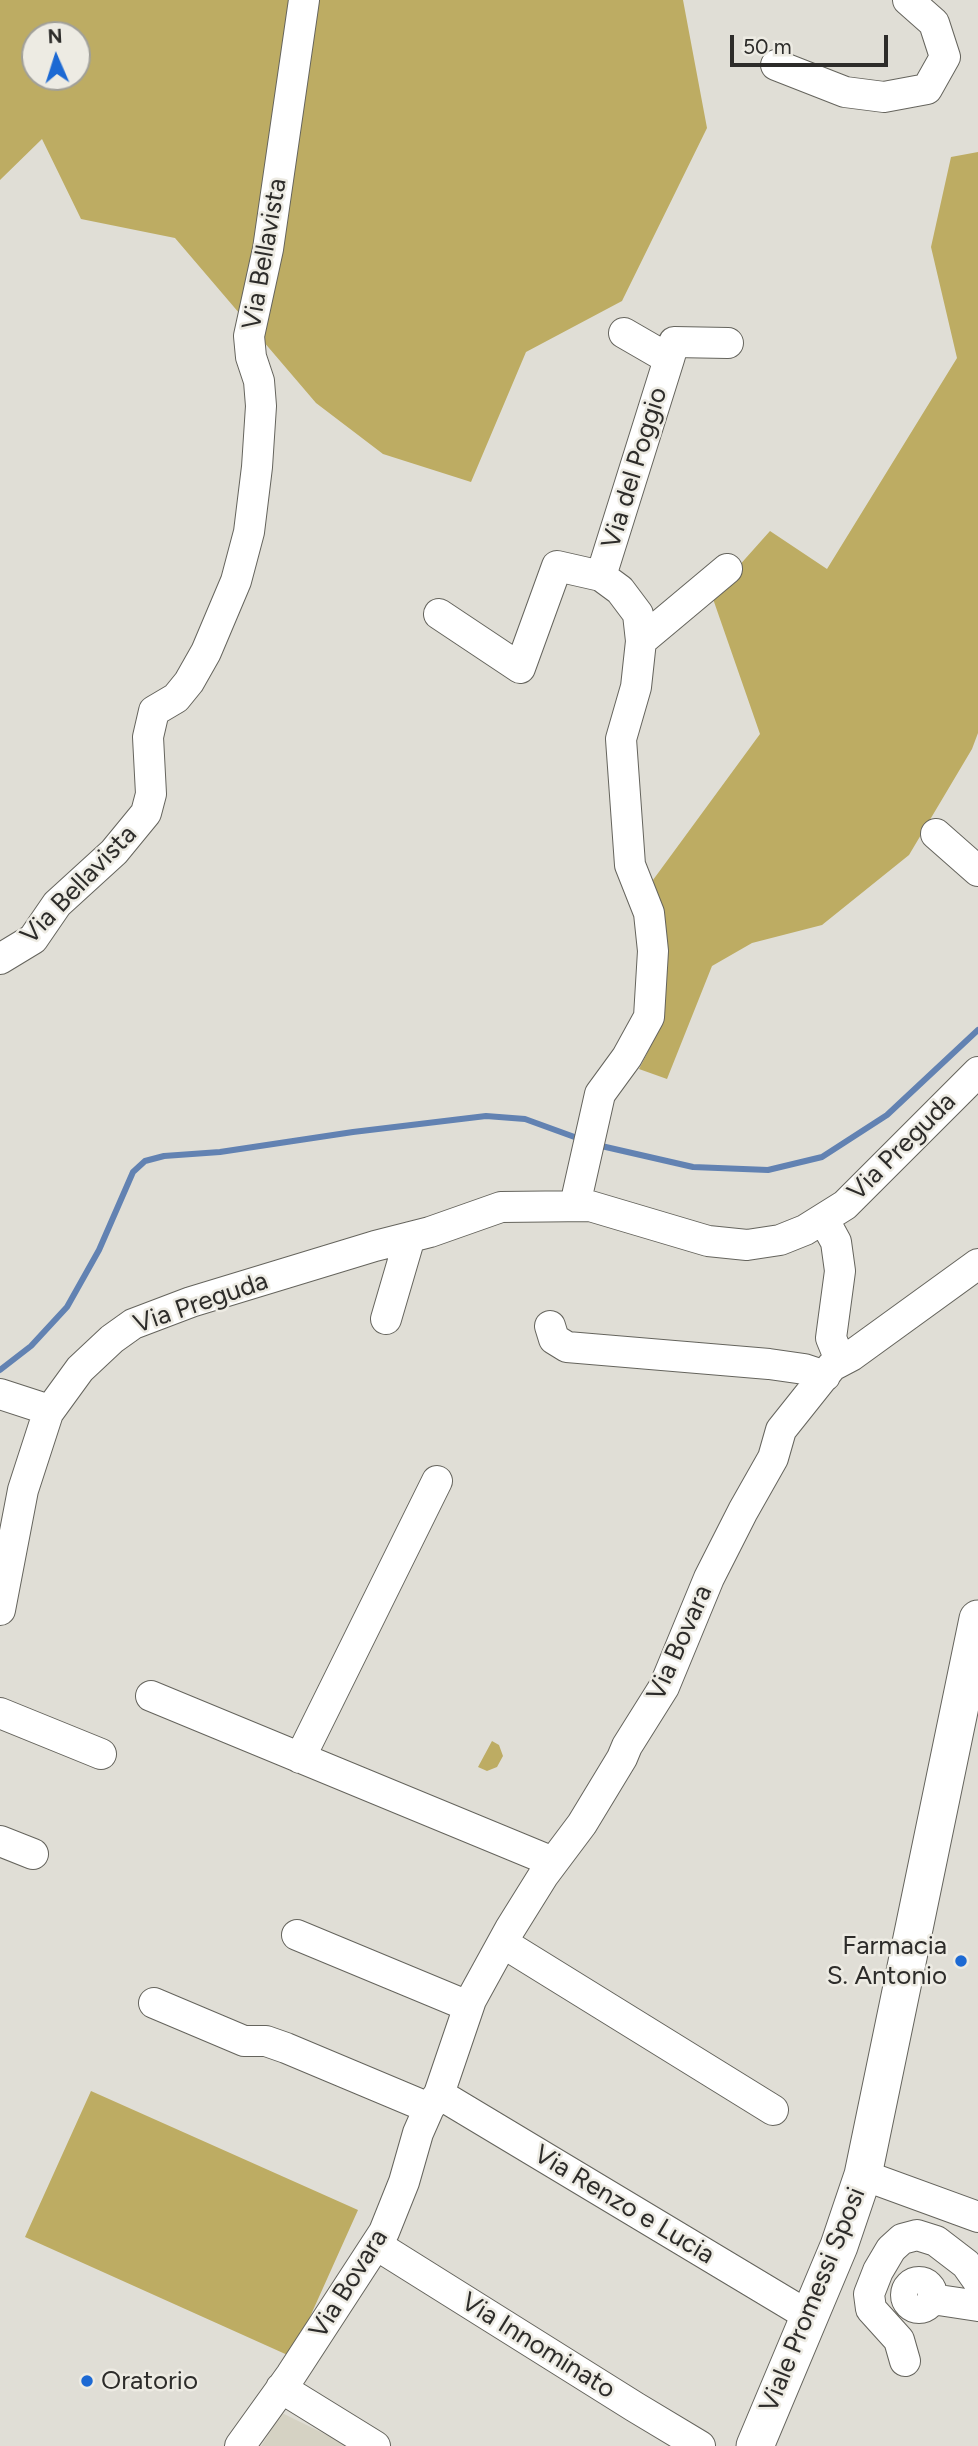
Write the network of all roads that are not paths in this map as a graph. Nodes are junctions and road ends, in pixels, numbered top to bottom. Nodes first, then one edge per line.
1 (304, 0) edge
2 (908, 0) edge
3 (776, 65) dead end
4 (624, 333) dead end
5 (728, 343) dead end
6 (668, 359) junction
7 (727, 569) dead end
8 (601, 576) junction
9 (439, 614) dead end
10 (641, 641) junction
11 (936, 834) dead end
12 (978, 871) edge
13 (0, 959) edge
14 (978, 1072) edge
15 (575, 1205) junction
16 (824, 1220) junction
17 (410, 1237) junction
18 (978, 1264) edge
19 (386, 1319) dead end
20 (550, 1326) dead end
21 (833, 1368) junction
22 (1, 1394) edge
23 (48, 1413) junction
24 (437, 1481) dead end
25 (1, 1602) edge
26 (978, 1619) edge
27 (151, 1696) dead end
28 (969, 1704) edge
29 (0, 1713) edge
30 (101, 1754) dead end
31 (300, 1758) junction
32 (0, 1840) edge
33 (33, 1854) dead end
34 (553, 1863) junction
35 (297, 1935) dead end
36 (503, 1943) junction
37 (154, 2003) dead end
38 (468, 2006) junction
39 (434, 2101) junction
40 (773, 2110) dead end
41 (863, 2175) junction
42 (978, 2217) edge
43 (379, 2242) junction
44 (978, 2281) edge
45 (920, 2303) junction
46 (978, 2305) edge
47 (870, 2309) junction
48 (810, 2316) junction
49 (281, 2388) junction
50 (240, 2446) edge
51 (375, 2446) edge
52 (700, 2446) edge
53 (755, 2446) edge

1 - 13 street, Via Bellavista
2 - 3 street
4 - 6 street, Via del Poggio
5 - 6 street, Via del Poggio
6 - 8 street, Via del Poggio
7 - 10 street
8 - 9 street, Via del Poggio
8 - 10 street, Via del Poggio
10 - 15 street, Via del Poggio
11 - 12 street
14 - 16 street, Via Preguda
15 - 16 street, Via Preguda
15 - 17 street, Via Preguda
16 - 21 street, Via Preguda
17 - 19 street
17 - 23 street, Via Preguda
18 - 21 street, Via Bovara
20 - 21 street
21 - 34 street, Via Bovara
22 - 23 street
23 - 25 street, Via Preguda
24 - 31 street
26 - 28 main road, Viale Promessi Sposi
27 - 31 street
28 - 41 main road, Viale Promessi Sposi
29 - 30 street
31 - 34 street
32 - 33 street
34 - 36 street, Via Bovara
35 - 38 street
36 - 38 street, Via Bovara
36 - 40 street
37 - 39 street
38 - 39 street, Via Bovara
39 - 43 street, Via Bovara
39 - 48 street, Via Renzo e Lucia
41 - 42 street
41 - 48 main road, Viale Promessi Sposi
43 - 49 street, Via Bovara
43 - 52 street, Via Innominato
44 - 47 street
45 - 46 street
45 - 47 street
45 - 47 street
48 - 53 main road, Viale Promessi Sposi
49 - 50 street, Via Bovara
49 - 51 street

